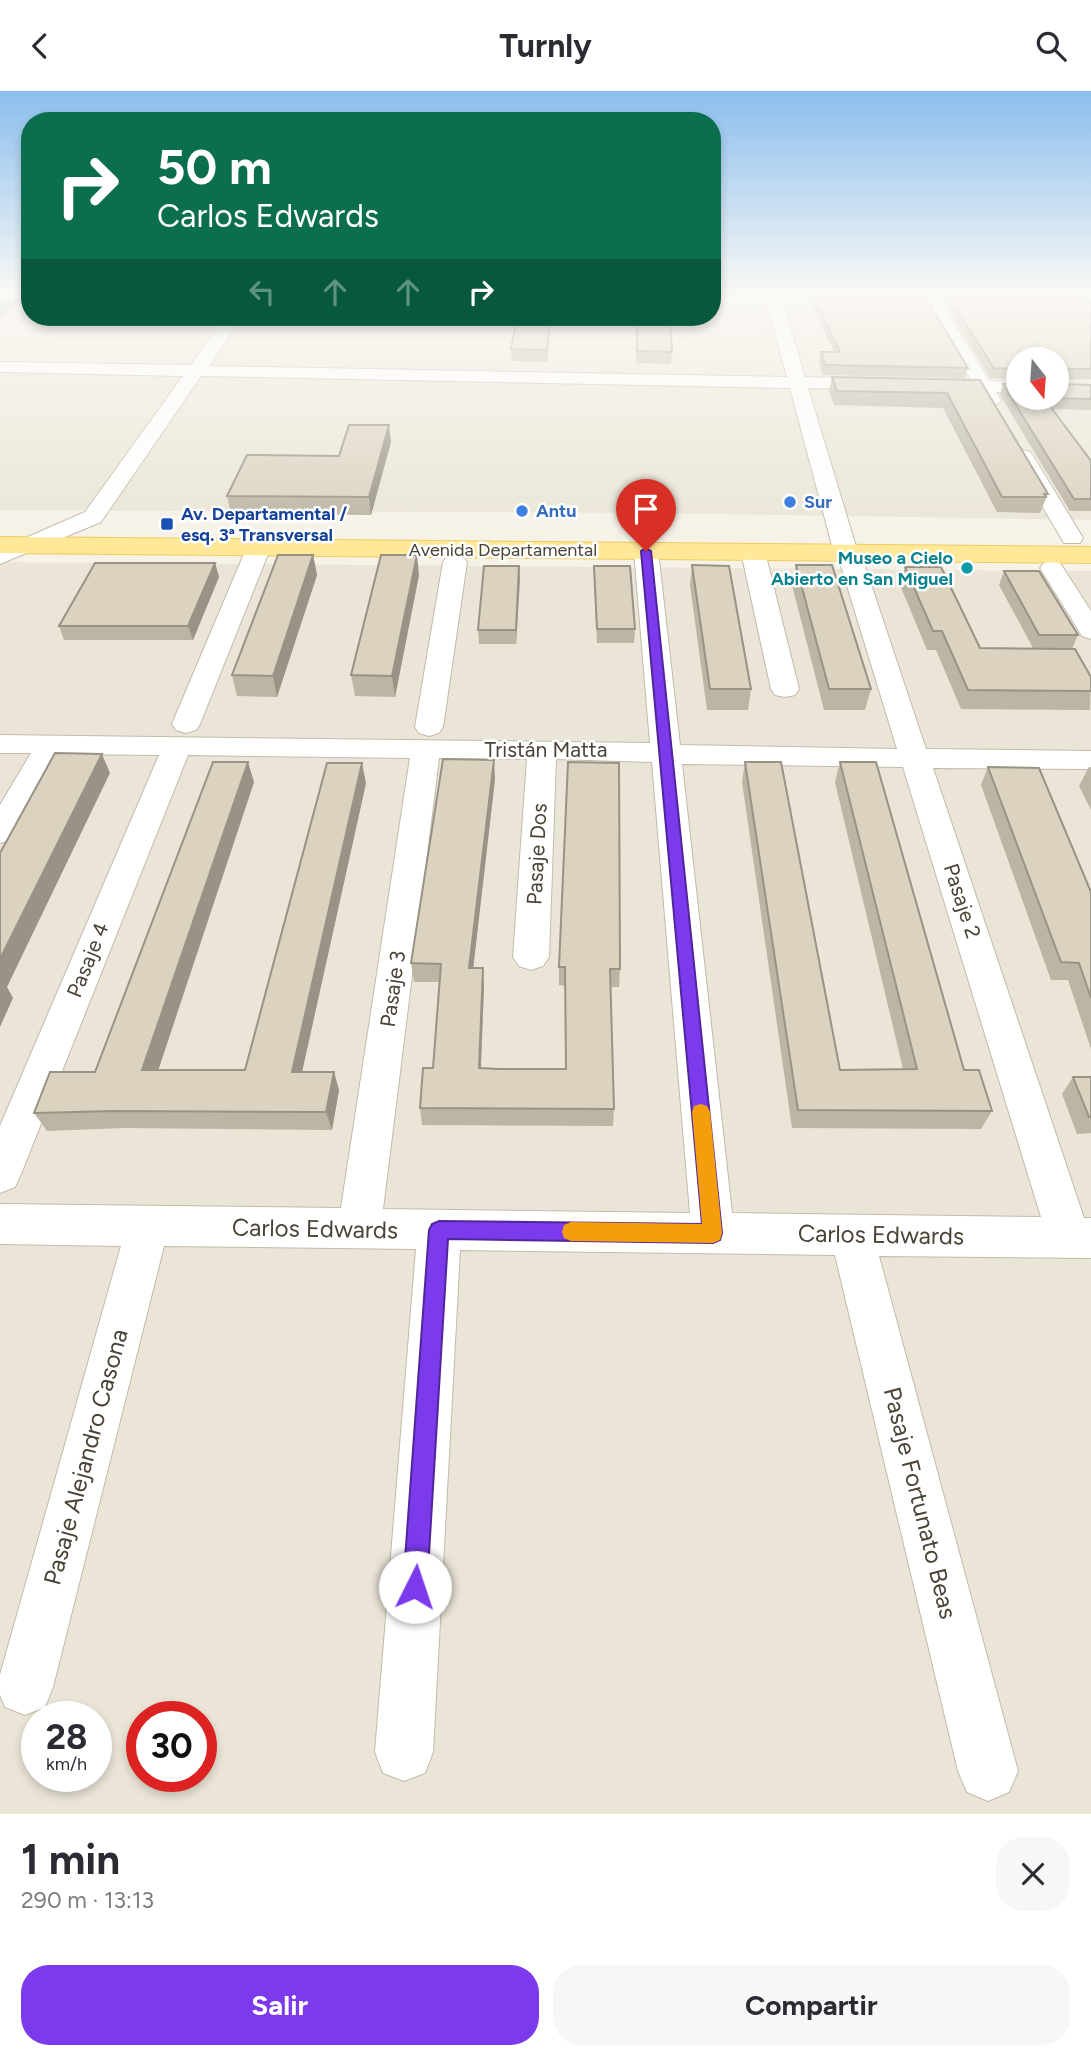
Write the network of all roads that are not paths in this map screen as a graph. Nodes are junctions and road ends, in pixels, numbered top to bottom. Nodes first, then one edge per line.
1 (195, 373) edge
2 (367, 373) edge
3 (795, 373) edge
4 (975, 373) edge
5 (797, 382) junction
6 (890, 384) edge
7 (916, 384) edge
8 (982, 386) junction
9 (1006, 387) edge
10 (1001, 417) edge
11 (1014, 440) edge
12 (63, 531) junction
13 (0, 532) edge
14 (1085, 544) edge
15 (0, 545) edge
16 (26, 545) junction
17 (258, 549) junction
18 (646, 551) junction
19 (753, 552) junction
20 (847, 552) junction
21 (0, 557) edge
22 (455, 562) dead end
23 (1052, 568) dead end
24 (1091, 631) edge
25 (785, 689) dead end
26 (0, 722) edge
27 (181, 735) junction
28 (428, 738) junction
29 (665, 741) junction
30 (0, 744) edge
31 (50, 745) junction
32 (542, 751) junction
33 (916, 759) junction
34 (1091, 760) edge
35 (0, 832) edge
36 (531, 957) dead end
37 (0, 1174) edge
38 (0, 1224) edge
39 (148, 1226) junction
40 (359, 1229) junction
41 (439, 1230) junction
42 (713, 1233) junction
43 (852, 1234) junction
44 (1080, 1238) edge
45 (25, 1687) dead end
46 (404, 1752) dead end
47 (988, 1771) dead end

1 - 12 street
2 - 5 street
3 - 5 street, Pasaje 2
4 - 8 street
5 - 6 street
5 - 20 street, Pasaje 2
7 - 8 street
8 - 9 street
8 - 10 street
11 - 14 street
12 - 13 main road, Avenida Departamental
12 - 16 street
12 - 20 main road, Avenida Departamental
14 - 20 main road, Avenida Departamental
15 - 16 main road, Avenida Departamental
16 - 17 main road, Avenida Departamental
16 - 21 street
17 - 18 main road, Avenida Departamental
17 - 27 street, Pasaje 4
18 - 19 main road, Avenida Departamental
18 - 29 street
19 - 20 main road, Avenida Departamental
19 - 25 street
20 - 33 street, Pasaje 2
22 - 28 street, Pasaje 3
23 - 24 street
26 - 27 street, Tristán Matta
27 - 28 street, Tristán Matta
27 - 31 street, Tristán Matta
27 - 37 street, Pasaje 4
28 - 29 street, Tristán Matta
28 - 32 street, Tristán Matta
28 - 40 street, Pasaje 3
29 - 32 street, Tristán Matta
29 - 33 street, Tristán Matta
29 - 42 street
30 - 31 street, Tristán Matta
31 - 35 street
32 - 36 street, Pasaje Dos
33 - 34 street, Tristán Matta
33 - 44 street, Pasaje 2
38 - 39 street, Carlos Edwards
39 - 40 street, Carlos Edwards
39 - 45 street, Pasaje Alejandro Casona
40 - 41 street, Carlos Edwards
41 - 42 street, Carlos Edwards
41 - 46 street
42 - 43 street, Carlos Edwards
43 - 44 street, Carlos Edwards
43 - 47 street, Pasaje Fortunato Beas

